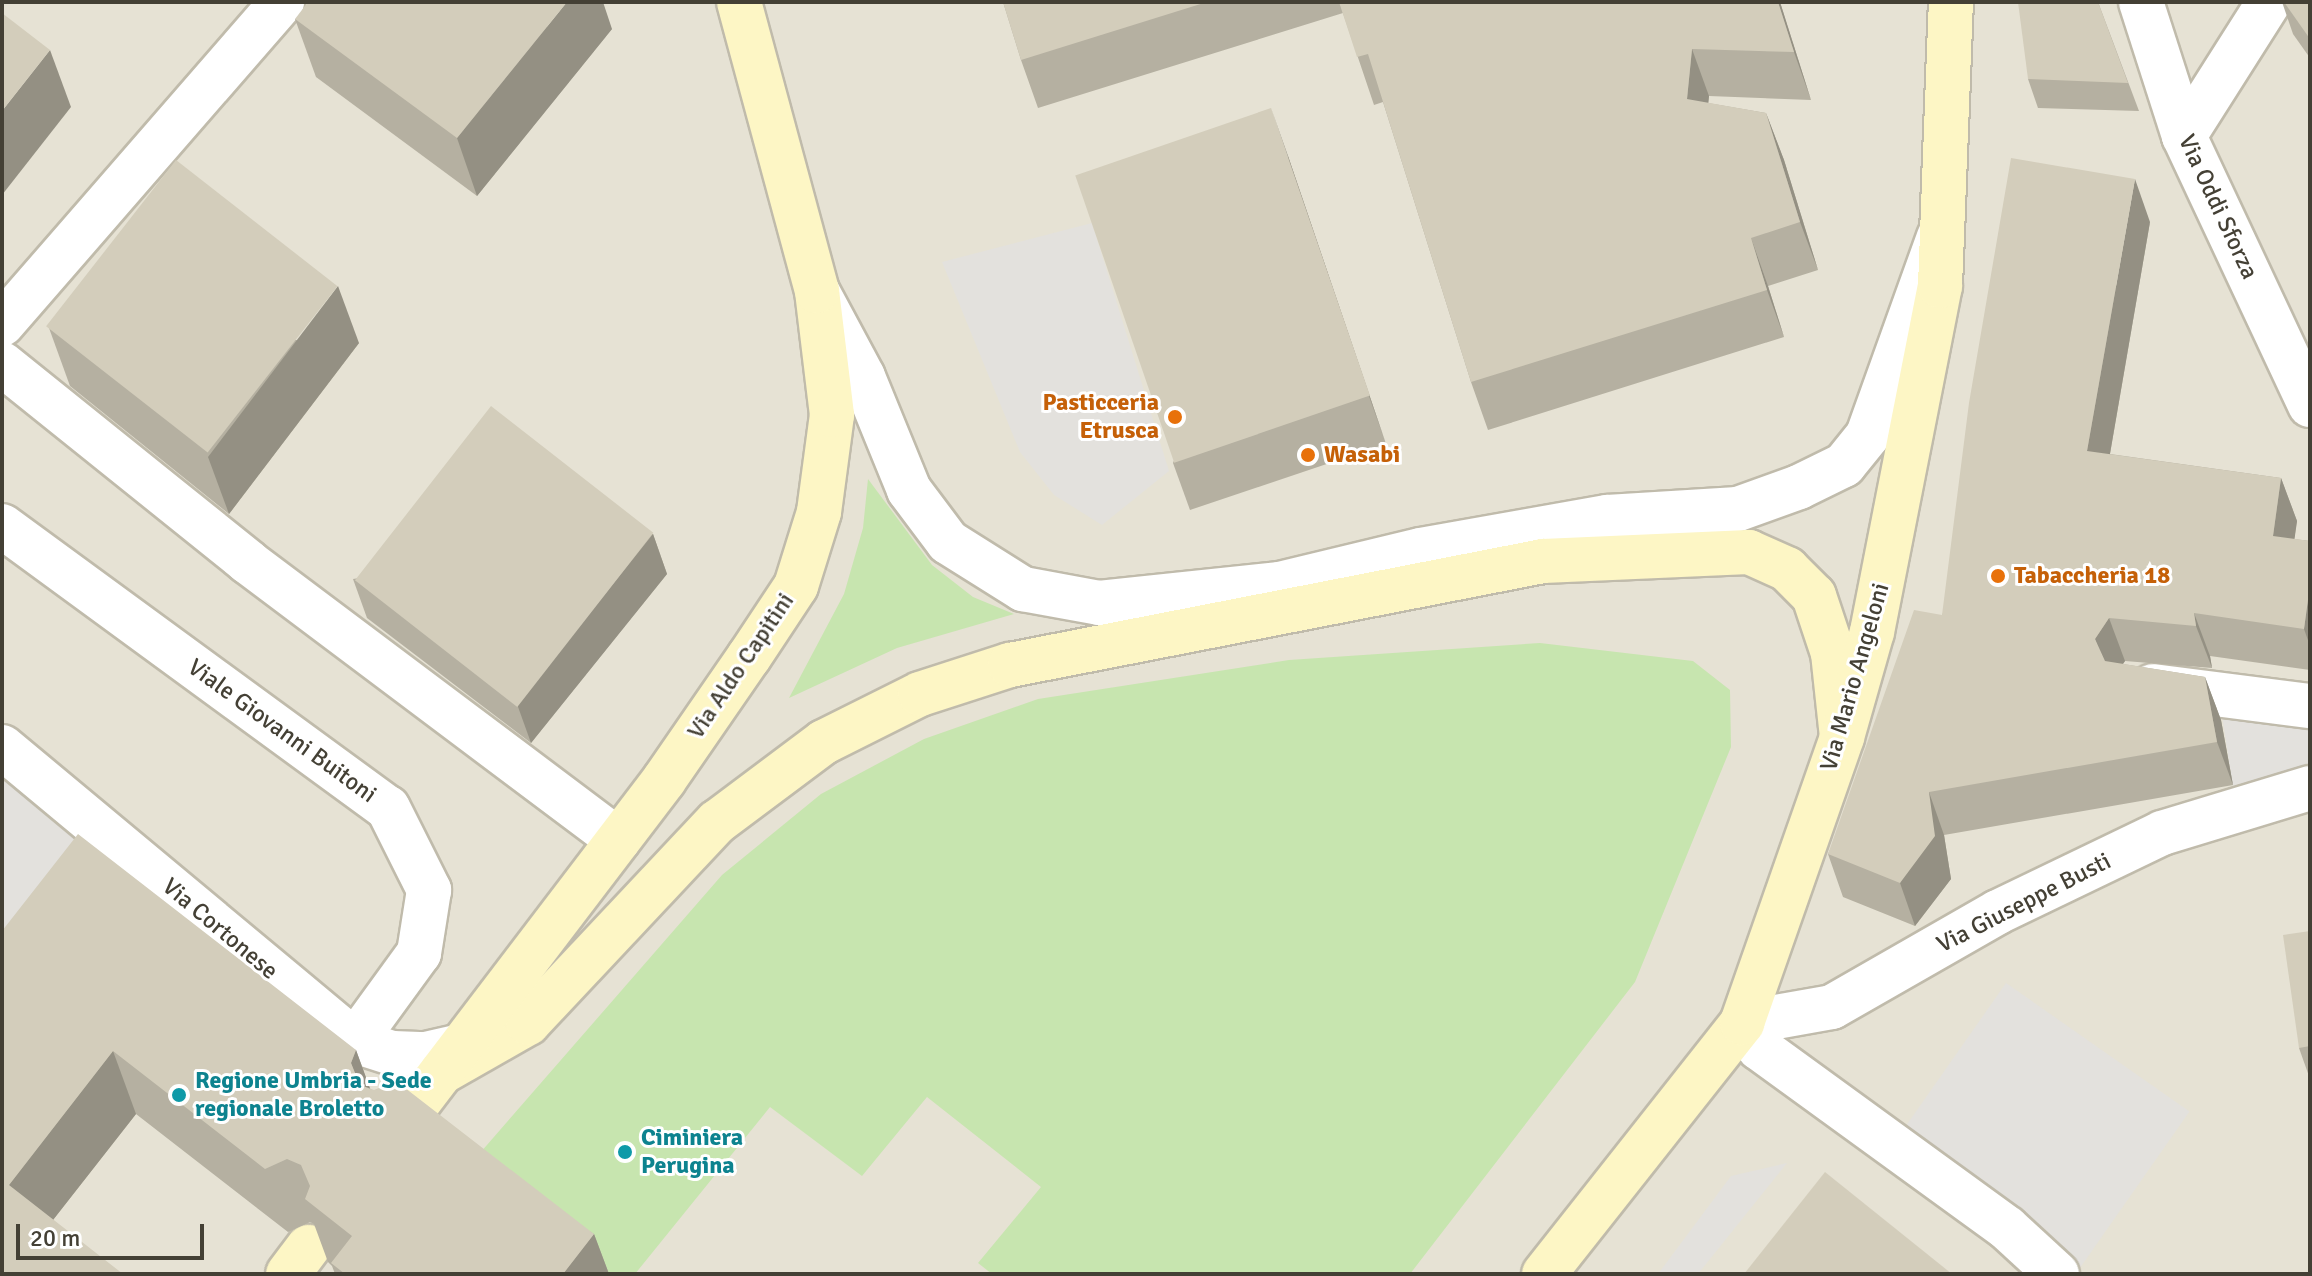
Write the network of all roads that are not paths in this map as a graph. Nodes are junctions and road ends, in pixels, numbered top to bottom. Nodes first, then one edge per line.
1 (282, 2) edge
2 (739, 2) edge
3 (1951, 2) edge
4 (2141, 2) edge
5 (2269, 2) edge
6 (2184, 136) junction
7 (1943, 228) junction
8 (817, 291) junction
9 (2, 324) edge
10 (2, 364) edge
11 (2310, 405) edge
12 (2, 526) edge
13 (2135, 684) edge
14 (2310, 706) edge
15 (1842, 737) junction
16 (2, 747) edge
17 (2310, 788) edge
18 (618, 840) junction
19 (1742, 1023) junction
20 (355, 1041) junction
21 (452, 1059) junction
22 (399, 1128) edge
23 (1544, 1274) edge
24 (2057, 1274) edge

1 - 9 street
2 - 8 main road, Via Aldo Capitini
3 - 7 main road, Via Mario Angeloni
4 - 6 street, Via Oddi Sforza
5 - 6 street
6 - 11 street, Via Oddi Sforza
7 - 8 street
7 - 15 main road, Via Mario Angeloni
8 - 18 main road, Via Aldo Capitini
10 - 18 street
12 - 20 street, Viale Giovanni Buitoni
13 - 14 street
15 - 19 main road, Via Mario Angeloni
15 - 21 main road
16 - 20 street, Via Cortonese
17 - 19 street, Via Giuseppe Busti
18 - 21 main road, Via Aldo Capitini
19 - 23 main road, Via Mario Angeloni
19 - 24 street
20 - 21 street, Via Cortonese
21 - 22 main road

